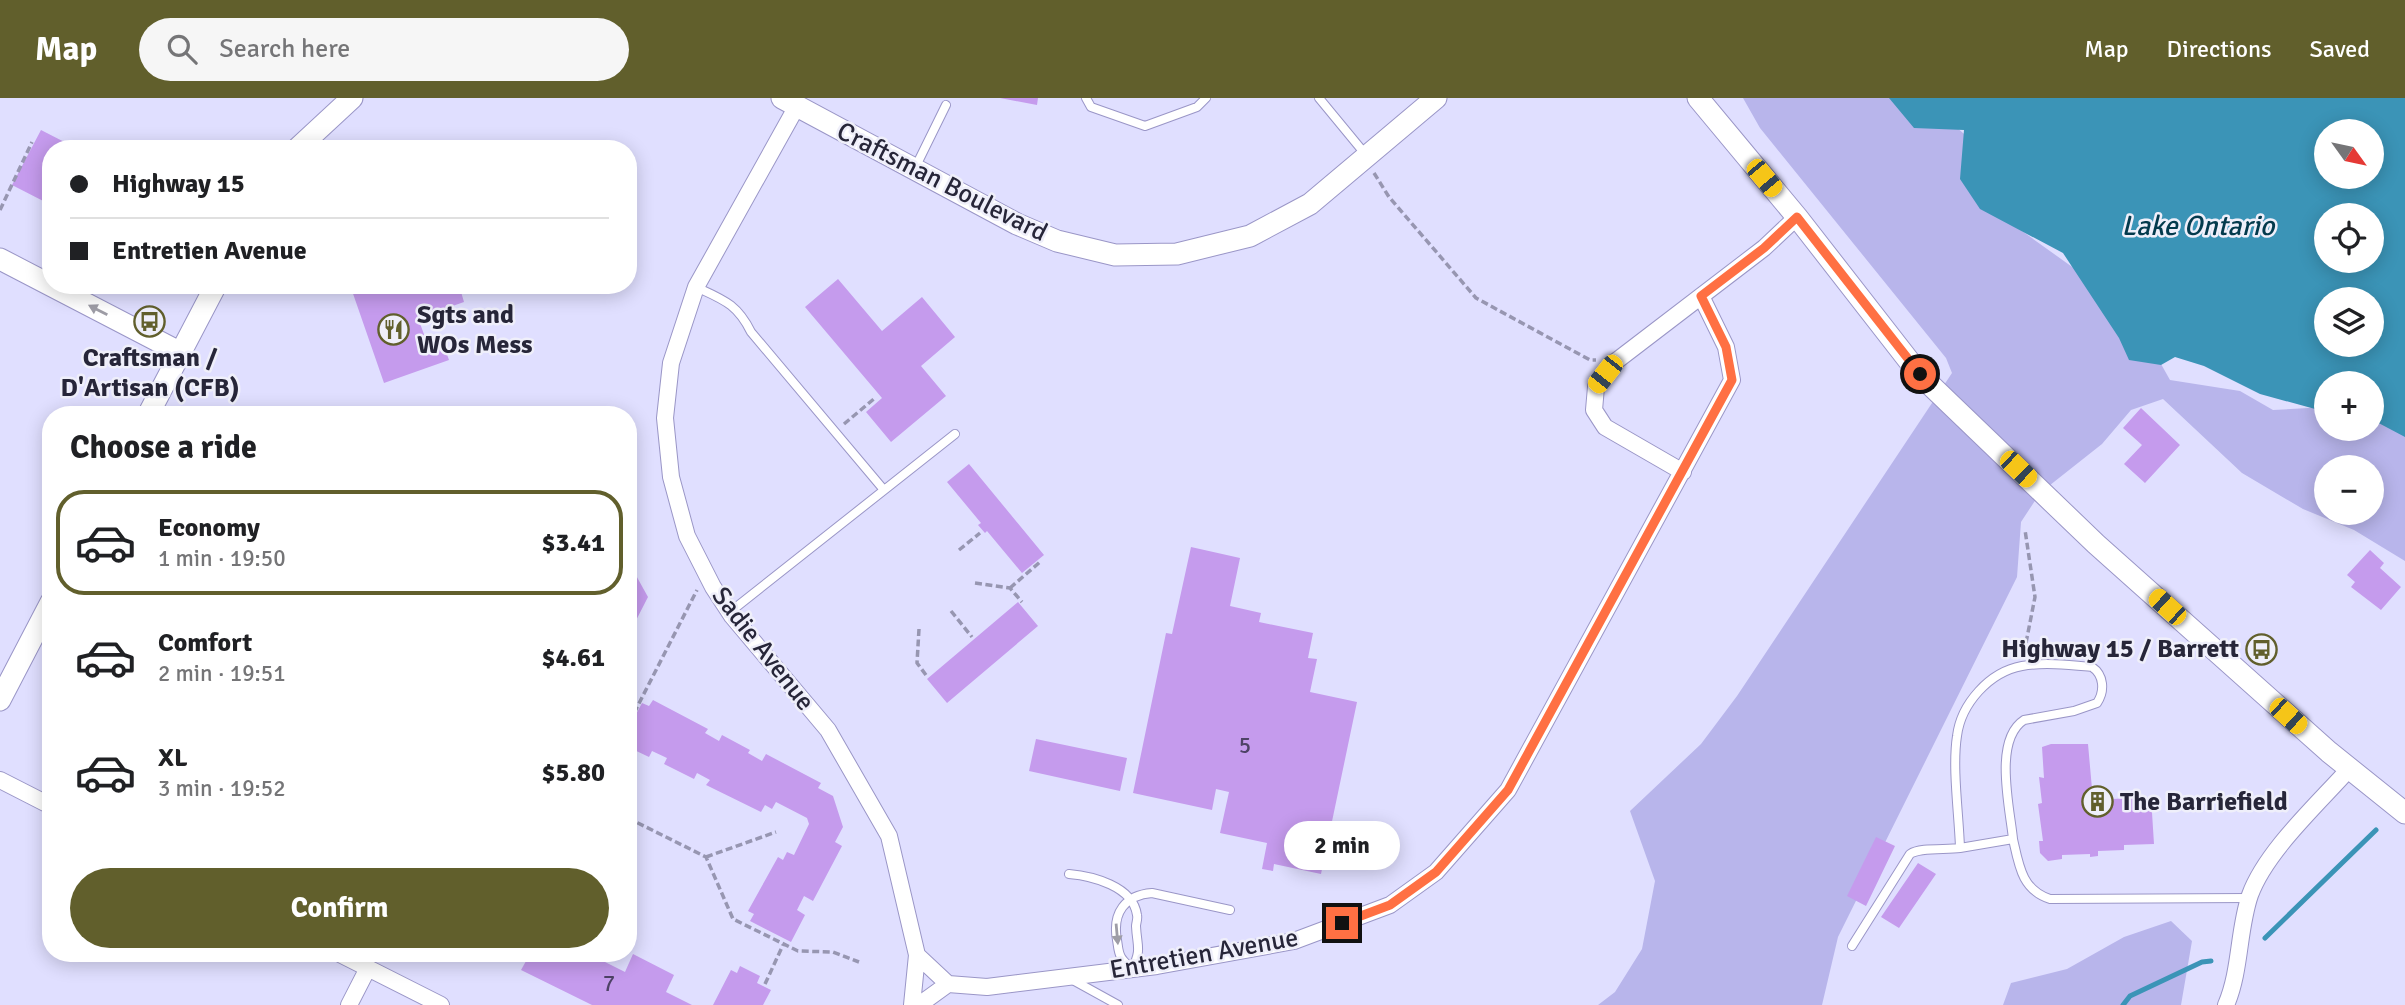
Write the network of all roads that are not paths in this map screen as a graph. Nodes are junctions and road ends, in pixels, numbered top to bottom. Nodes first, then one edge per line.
1 (352, 98) edge
2 (1086, 98) edge
3 (1206, 98) edge
4 (1319, 98) edge
5 (1436, 98) edge
6 (1698, 98) edge
7 (794, 101) edge
8 (946, 105) dead end
9 (307, 140) edge
10 (1371, 165) junction
11 (915, 169) junction
12 (1797, 217) junction
13 (0, 259) edge
14 (42, 281) edge
15 (696, 287) junction
16 (67, 294) edge
17 (211, 294) edge
18 (1701, 296) junction
19 (181, 353) junction
20 (154, 406) edge
21 (955, 434) dead end
22 (1683, 472) junction
23 (884, 490) junction
24 (730, 612) junction
25 (42, 619) edge
26 (0, 700) edge
27 (2349, 769) junction
28 (0, 780) edge
29 (42, 801) edge
30 (2405, 813) edge
31 (2013, 839) junction
32 (1960, 848) junction
33 (1069, 874) dead end
34 (2249, 898) junction
35 (1129, 899) junction
36 (1230, 910) dead end
37 (1852, 946) dead end
38 (917, 955) junction
39 (356, 962) edge
40 (368, 968) junction
41 (1132, 969) junction
42 (1069, 977) junction
43 (948, 984) junction
44 (349, 1005) edge
45 (440, 1005) edge
46 (912, 1005) edge
47 (919, 1005) edge
48 (1118, 1005) edge
49 (2226, 1005) edge

1 - 9 street
2 - 3 lane
4 - 10 lane
5 - 10 street, Craftsman Boulevard
6 - 12 street
7 - 11 street, Craftsman Boulevard
7 - 15 street, Sadie Avenue
8 - 11 lane
10 - 11 street, Craftsman Boulevard
12 - 18 street
12 - 27 street
14 -> 13 street
15 - 23 lane
15 - 24 street, Sadie Avenue
19 -> 16 street
17 - 19 street
18 - 22 street, Entretien Avenue
18 - 22 street
19 - 20 street
21 - 23 lane
22 - 41 street, Entretien Avenue
23 - 24 lane
24 - 38 street, Sadie Avenue
25 - 26 street
27 - 30 street
27 - 34 street
28 - 29 street
31 - 32 lane
31 - 32 lane
31 - 34 lane
32 - 37 lane
33 - 35 lane
34 - 49 street
35 - 36 lane
35 - 41 lane
35 -> 41 lane
38 - 43 street
38 - 46 street
39 - 40 street
40 - 44 street
40 - 45 street
41 - 42 street, Entretien Avenue
42 - 43 street, Entretien Avenue
42 - 48 lane
43 - 47 street

